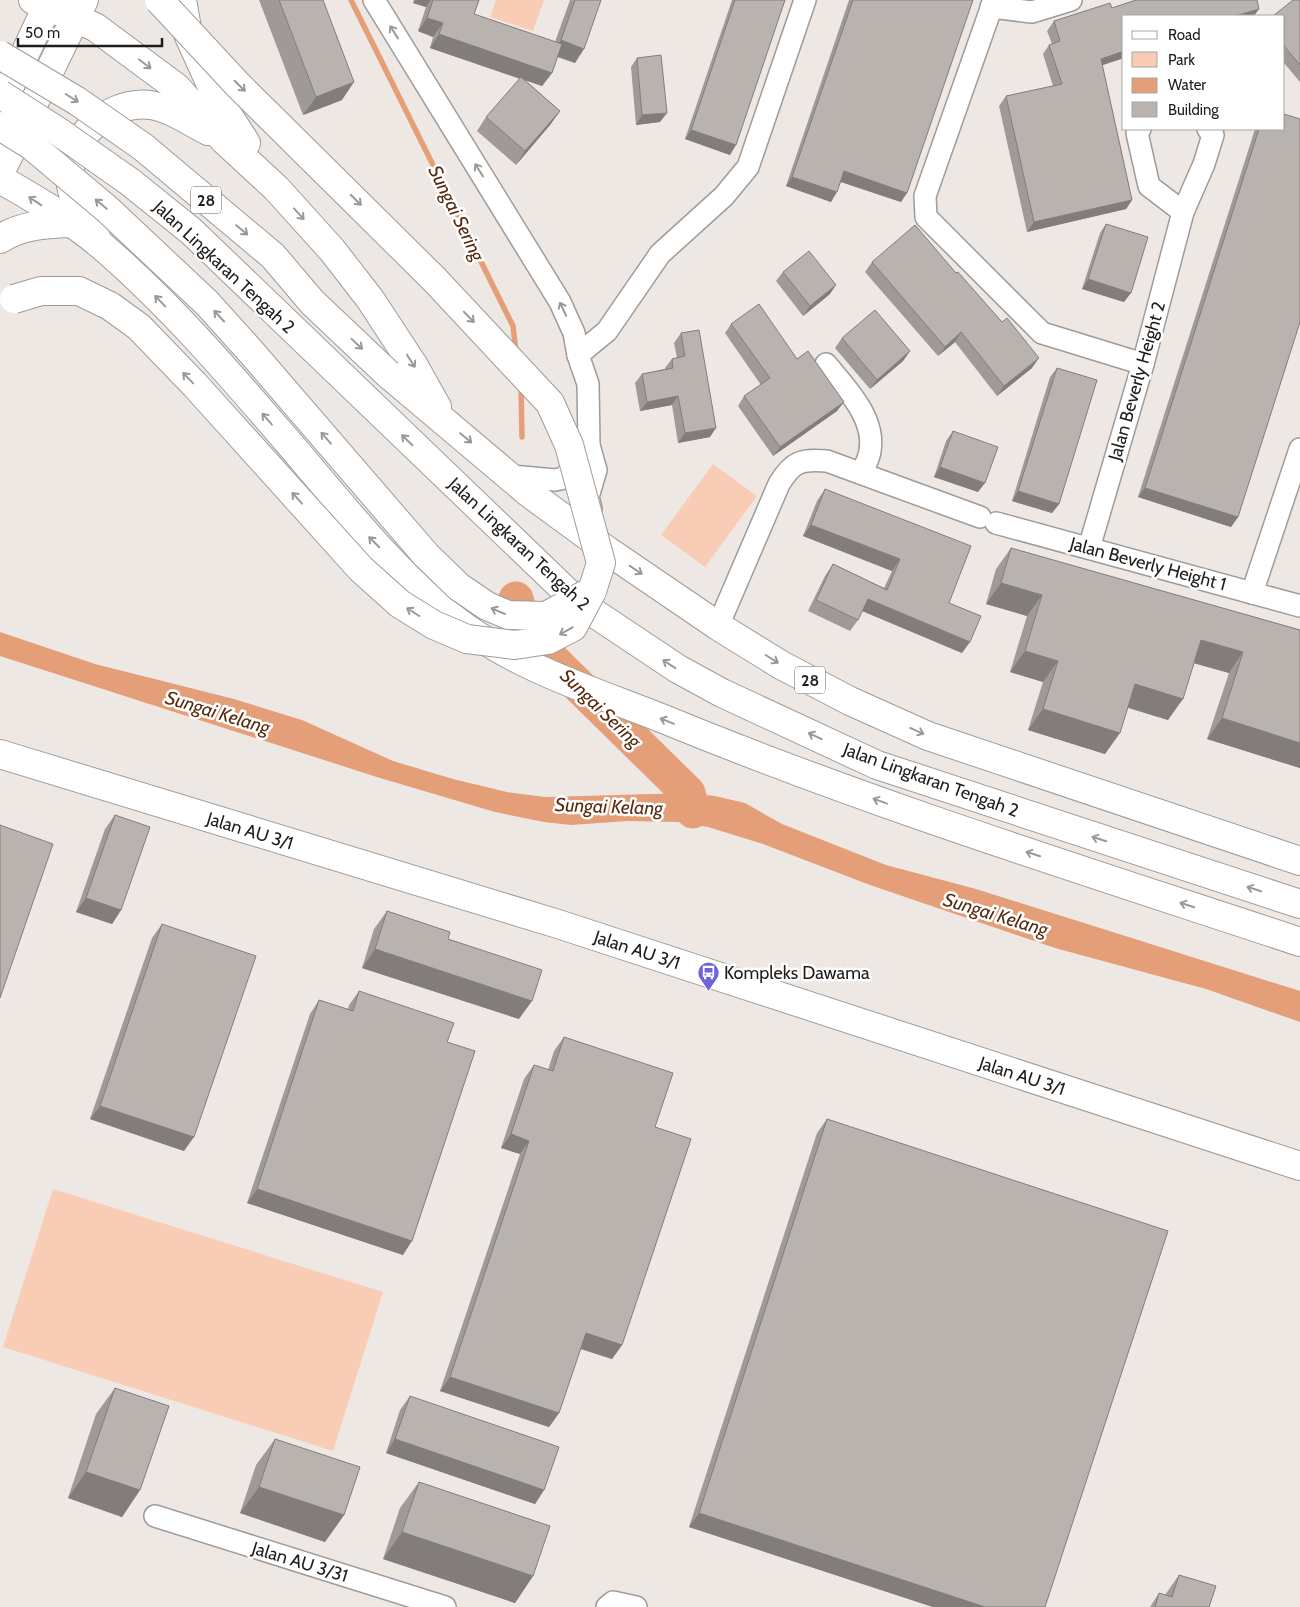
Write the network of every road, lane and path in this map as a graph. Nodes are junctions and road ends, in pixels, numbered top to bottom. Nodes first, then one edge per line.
1 (158, 0) edge
2 (182, 0) edge
3 (374, 0) edge
4 (805, 0) edge
5 (1070, 0) edge
6 (44, 2) edge
7 (993, 4) edge
8 (80, 9) edge
9 (0, 55) edge
10 (0, 94) edge
11 (0, 107) edge
12 (0, 126) edge
13 (1139, 130) edge
14 (1209, 130) edge
15 (224, 140) junction
16 (0, 173) edge
17 (0, 179) edge
18 (276, 188) junction
19 (1183, 212) junction
20 (70, 223) junction
21 (0, 239) edge
22 (101, 245) junction
23 (7, 303) edge
24 (578, 355) junction
25 (826, 364) dead end
26 (1143, 364) junction
27 (442, 417) junction
28 (589, 445) junction
29 (1300, 449) edge
30 (862, 473) junction
31 (511, 476) junction
32 (1089, 548) junction
33 (608, 551) junction
34 (592, 591) junction
35 (1252, 593) junction
36 (1300, 606) edge
37 (718, 626) junction
38 (0, 754) edge
39 (1300, 861) edge
40 (1300, 904) edge
41 (1300, 942) edge
42 (1300, 1166) edge
43 (155, 1516) dead end
44 (610, 1604) edge
45 (446, 1607) edge
46 (636, 1607) edge

1 -> 34 main road, bridge
2 - 18 main road
24 -> 3 street
4 - 24 street
5 - 7 street
6 - 8 main road
6 - 11 main road
7 - 26 street
8 -> 15 main road
8 - 16 main road
9 -> 27 main road, Jalan Lingkaran Tengah 2 / 28, bridge
40 -> 10 main road, Jalan Lingkaran Tengah 2 / 28, bridge
34 -> 12 main road, bridge
13 - 19 street
14 - 19 street, Jalan Beverly Height 2
15 - 18 main road
15 - 22 main road
20 -> 17 main road
18 -> 27 main road
19 - 26 street, Jalan Beverly Height 2
20 - 21 main road
20 - 22 main road
41 -> 22 main road, bridge
34 -> 23 main road, bridge
24 - 28 street
25 - 30 street
26 - 32 street, Jalan Beverly Height 2
27 -> 31 main road, Jalan Lingkaran Tengah 2 / 28
28 - 31 street
28 - 33 street
29 - 35 street
30 - 32 street, Jalan Beverly Height 1
30 - 37 street, Jalan Beverly Height 1
31 - 33 main road, Jalan Lingkaran Tengah 2 / 28
32 - 35 street, Jalan Beverly Height 1
33 -> 37 main road, Jalan Lingkaran Tengah 2 / 28
35 - 36 street, Jalan Beverly Height 1
37 -> 39 main road, Jalan Lingkaran Tengah 2 / 28
38 - 42 main road, Jalan AU 3/1
43 - 45 street, Jalan AU 3/31
44 - 46 street

